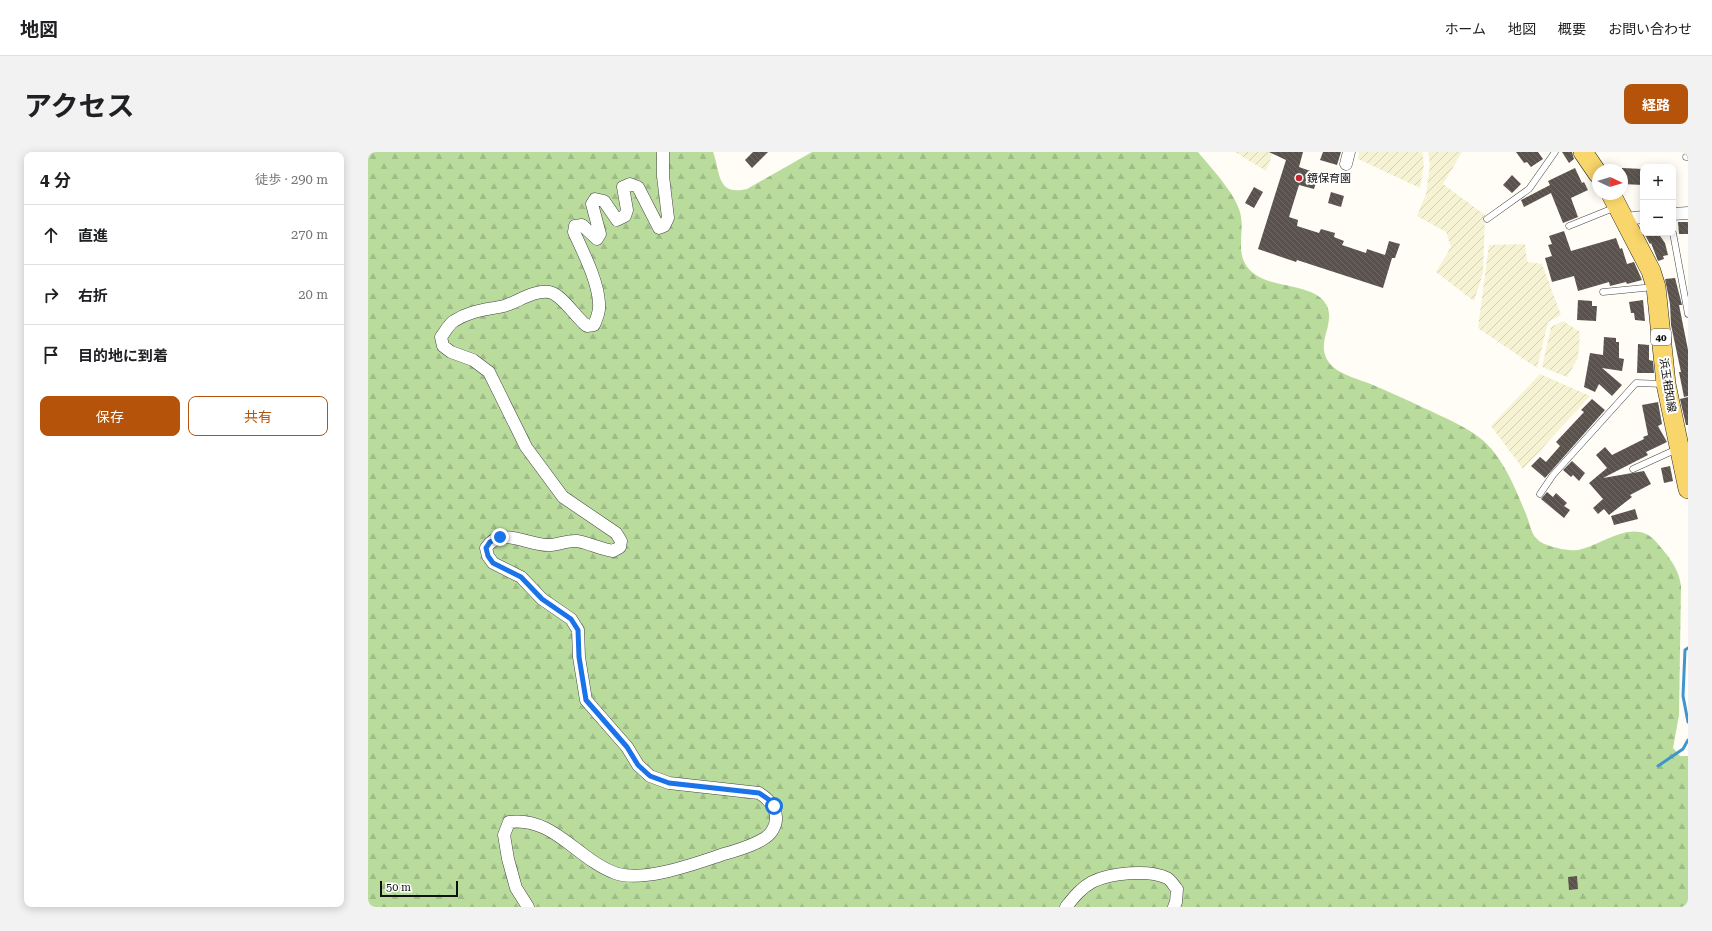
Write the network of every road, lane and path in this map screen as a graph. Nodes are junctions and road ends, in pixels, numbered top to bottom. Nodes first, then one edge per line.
1 (663, 152) edge
2 (1349, 152) edge
3 (1555, 152) edge
4 (1582, 152) edge
5 (1346, 164) dead end
6 (1592, 166) edge
7 (1624, 209) edge
8 (1688, 213) edge
9 (1676, 214) edge
10 (1487, 219) dead end
11 (1569, 226) dead end
12 (1674, 236) edge
13 (1656, 287) junction
14 (1604, 292) dead end
15 (1688, 314) edge
16 (1666, 384) junction
17 (1678, 448) junction
18 (1633, 469) dead end
19 (1688, 489) edge
20 (1540, 494) dead end
21 (528, 907) edge
22 (1066, 907) edge
23 (1174, 907) edge

1 - 21 street
2 - 5 street
3 - 10 lane
4 - 6 main road
7 - 11 lane
7 - 13 main road, 浜玉相知線 / 40
8 - 9 street
12 - 15 lane
13 - 14 lane
13 - 16 main road, 浜玉相知線 / 40
16 - 17 main road, 浜玉相知線 / 40
16 - 20 lane
17 - 18 lane
17 - 19 main road, 浜玉相知線 / 40
22 - 23 street

